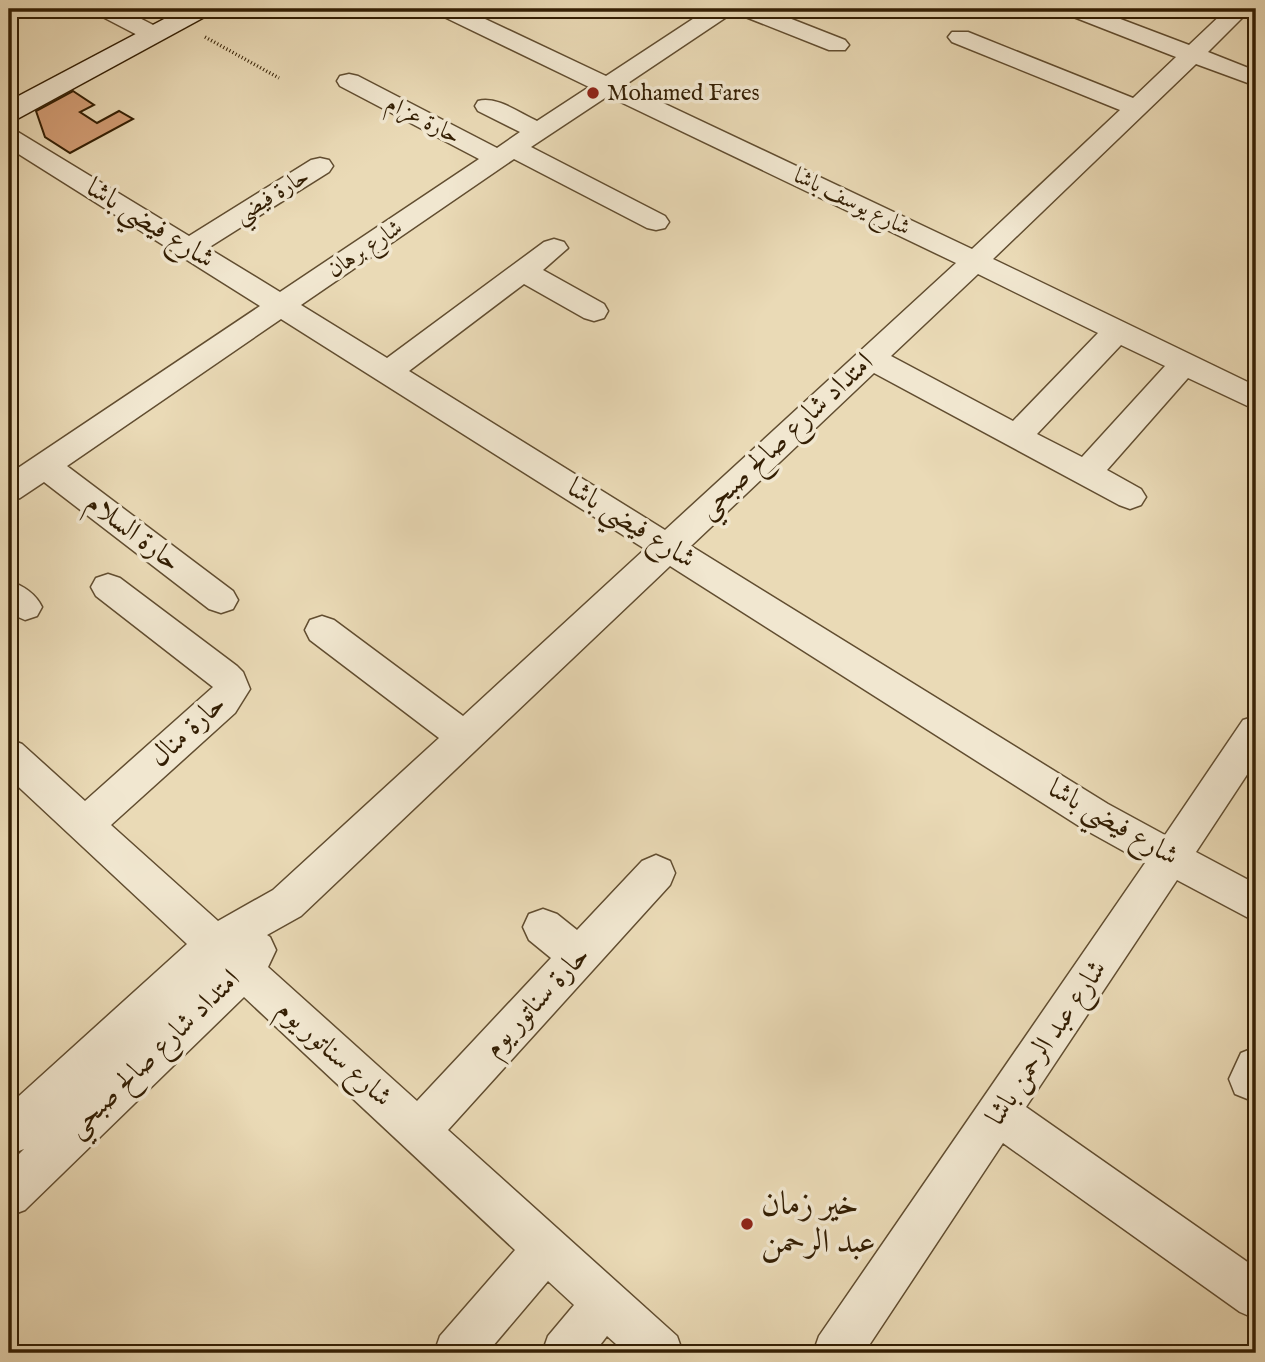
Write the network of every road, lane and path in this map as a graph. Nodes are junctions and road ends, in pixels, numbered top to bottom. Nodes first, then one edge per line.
1 (105, 9) edge
2 (201, 9) edge
3 (446, 9) edge
4 (723, 9) edge
5 (746, 9) edge
6 (1074, 9) edge
7 (1240, 9) edge
8 (176, 22) junction
9 (153, 34) junction
10 (960, 37) dead end
11 (837, 45) dead end
12 (1191, 54) junction
13 (278, 78) dead end
14 (1256, 79) edge
15 (349, 81) dead end
16 (607, 85) junction
17 (487, 106) dead end
18 (1137, 108) junction
19 (9, 112) edge
20 (537, 131) junction
21 (9, 137) edge
22 (505, 153) junction
23 (320, 166) dead end
24 (656, 222) dead end
25 (189, 248) junction
26 (554, 248) dead end
27 (975, 261) junction
28 (523, 271) junction
29 (282, 306) junction
30 (594, 311) dead end
31 (1117, 331) junction
32 (870, 358) junction
33 (1184, 364) junction
34 (388, 372) junction
35 (1256, 399) edge
36 (1017, 436) junction
37 (44, 466) junction
38 (1086, 473) junction
39 (9, 490) edge
40 (1129, 497) dead end
41 (667, 547) junction
42 (108, 587) dead end
43 (221, 600) dead end
44 (322, 630) dead end
45 (1256, 731) edge
46 (464, 737) junction
47 (9, 755) edge
48 (85, 825) junction
49 (1172, 858) junction
50 (656, 873) dead end
51 (1256, 904) edge
52 (543, 927) dead end
53 (580, 956) junction
54 (229, 957) junction
55 (999, 1114) junction
56 (418, 1131) junction
57 (9, 1134) edge
58 (9, 1194) edge
59 (547, 1247) junction
60 (1256, 1296) edge
61 (605, 1302) junction
62 (457, 1353) edge
63 (565, 1353) edge
64 (660, 1353) edge
65 (836, 1353) edge

1 - 9 street
2 - 8 street
3 - 16 street, شارع يوسف باشا
4 - 16 street, شارع برهان
5 - 11 street
6 - 12 street
7 - 12 street, امتداد شارع صالح صبحي
8 - 9 street
8 - 13 path
9 - 19 street
10 - 18 street
12 - 14 street
12 - 18 street, امتداد شارع صالح صبحي
15 - 22 street, حارة عزام
16 - 20 street, شارع برهان
16 - 27 street, شارع يوسف باشا
17 - 20 street
18 - 27 street, امتداد شارع صالح صبحي
20 - 22 street, شارع برهان
21 - 25 street, شارع فيضي باشا
22 - 24 street, حارة عزام
22 - 29 street, شارع برهان
23 - 25 street, حارة فيضي
25 - 29 street, شارع فيضي باشا
26 - 28 street
27 - 31 street, شارع يوسف باشا
27 - 32 street, امتداد شارع صالح صبحي
28 - 30 street
28 - 34 street
29 - 34 street, شارع فيضي باشا
29 - 37 street, شارع برهان
31 - 33 street, شارع يوسف باشا
31 - 36 street
32 - 36 street
32 - 41 street, امتداد شارع صالح صبحي
33 - 35 street, شارع يوسف باشا
33 - 38 street
34 - 41 street, شارع فيضي باشا
36 - 38 street
37 - 39 street, شارع برهان
37 - 43 street, حارة السلام
38 - 40 street
41 - 46 street, امتداد شارع صالح صبحي
41 - 49 street, شارع فيضي باشا
42 - 48 street, حارة منال
44 - 46 street
45 - 49 street, شارع عبد الرحمن باشا
46 - 54 street, امتداد شارع صالح صبحي
47 - 48 street, شارع سناتور يوم
48 - 54 street, شارع سناتور يوم
49 - 51 street, شارع فيضي باشا
49 - 55 street, شارع عبد الرحمن باشا
50 - 53 street, حارة سناتور يوم
52 - 53 street
53 - 56 street, حارة سناتور يوم
54 - 56 street, شارع سناتور يوم
54 - 57 street, امتداد شارع صالح صبحي
54 - 58 street, امتداد شارع صالح صبحي
55 - 60 street
55 - 65 street, شارع عبد الرحمن باشا
56 - 59 street, شارع سناتور يوم
59 - 61 street, شارع سناتور يوم
59 - 62 street
61 - 63 street
61 - 64 street, شارع سناتور يوم

